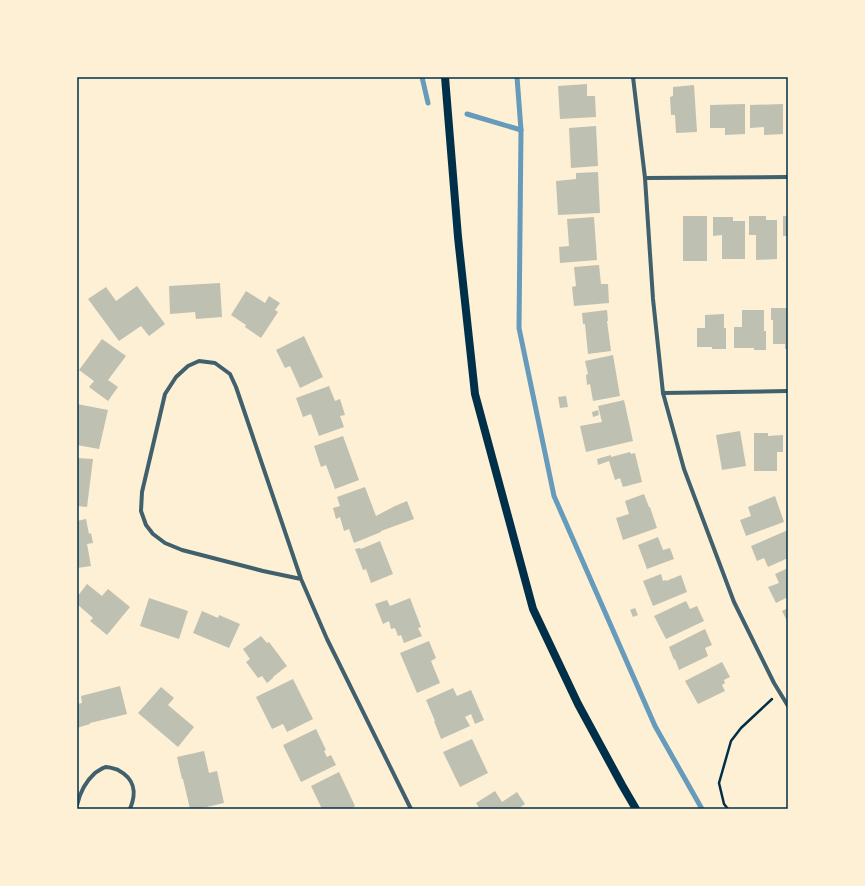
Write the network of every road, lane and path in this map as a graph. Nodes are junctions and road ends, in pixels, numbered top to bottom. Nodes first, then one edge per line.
1 (445, 77) edge
2 (634, 77) edge
3 (788, 177) edge
4 (645, 178) junction
5 (788, 391) edge
6 (663, 393) junction
7 (301, 579) junction
8 (779, 691) junction
9 (788, 706) edge
10 (77, 804) edge
11 (130, 809) edge
12 (411, 809) edge
13 (636, 809) edge
14 (728, 809) edge

1 - 13 main road
2 - 4 street
3 - 4 street
4 - 6 street
5 - 6 street
6 - 8 street
7 - 7 street
7 - 12 street
8 - 9 street
8 - 14 path
10 - 11 street

